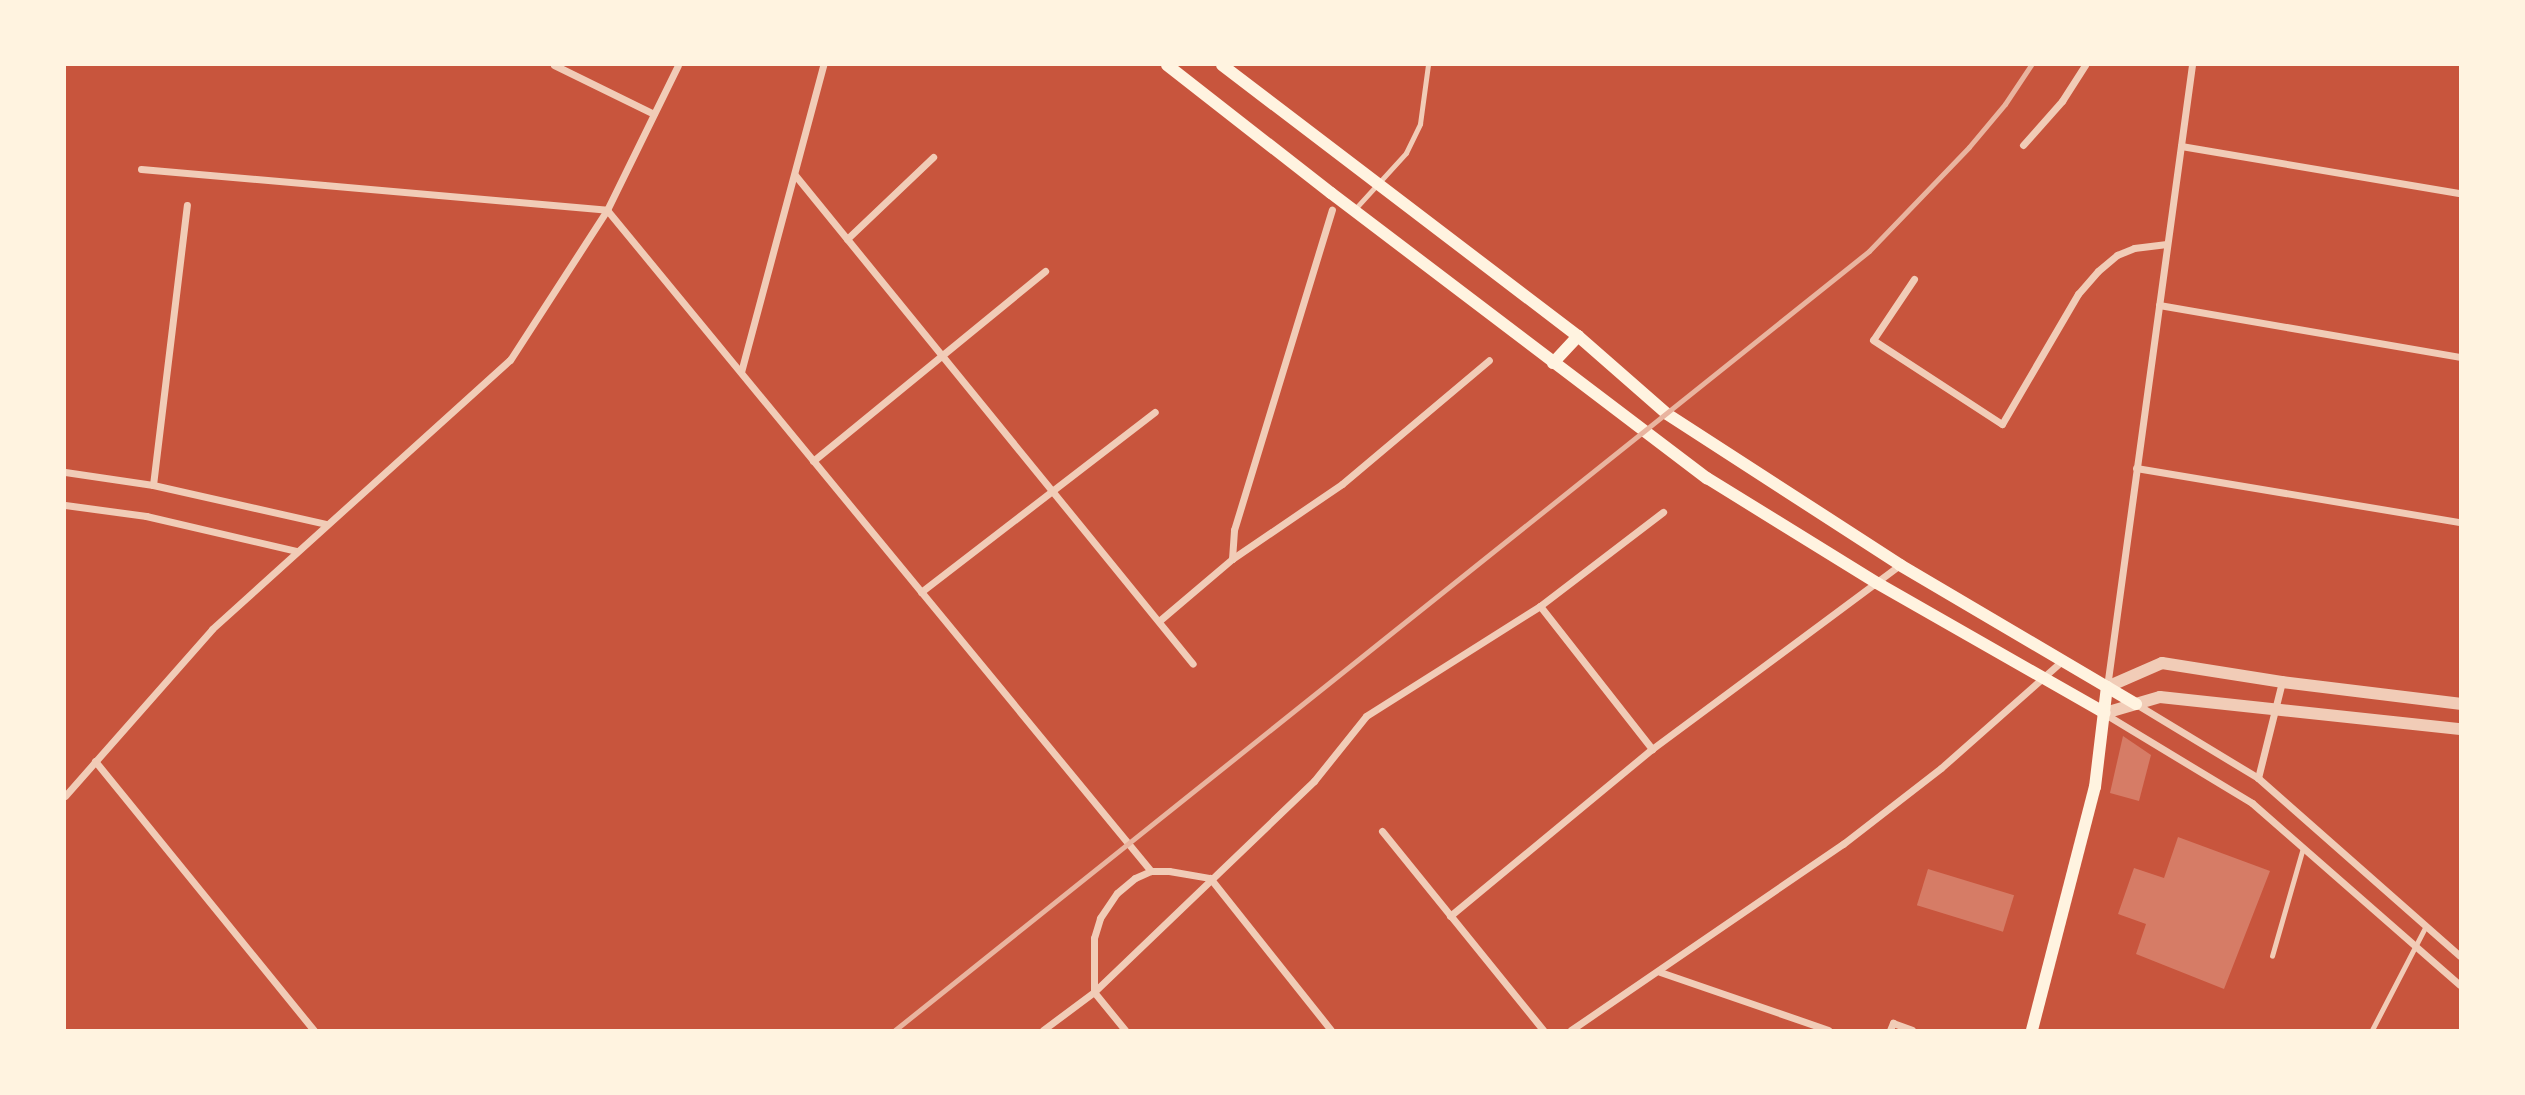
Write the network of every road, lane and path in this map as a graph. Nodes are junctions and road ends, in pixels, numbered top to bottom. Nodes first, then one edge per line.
1 (554, 65) edge
2 (678, 65) edge
3 (823, 65) edge
4 (1167, 65) edge
5 (1222, 65) edge
6 (1428, 65) edge
7 (2085, 65) edge
8 (2192, 65) edge
9 (654, 114) junction
10 (2023, 145) dead end
11 (2181, 146) junction
12 (933, 157) dead end
13 (141, 169) dead end
14 (795, 175) junction
15 (1379, 183) junction
16 (2460, 193) edge
17 (187, 205) dead end
18 (607, 210) junction
19 (1332, 210) dead end
20 (1353, 211) junction
21 (847, 239) junction
22 (2167, 244) junction
23 (1045, 271) dead end
24 (1914, 279) dead end
25 (2159, 305) junction
26 (1578, 336) junction
27 (944, 356) junction
28 (2460, 357) edge
29 (1489, 360) dead end
30 (1553, 363) junction
31 (741, 372) junction
32 (1155, 412) dead end
33 (813, 461) junction
34 (2136, 468) junction
35 (65, 472) edge
36 (153, 485) junction
37 (1053, 488) junction
38 (65, 505) edge
39 (1663, 512) dead end
40 (2460, 522) edge
41 (326, 524) junction
42 (296, 551) junction
43 (1232, 559) junction
44 (1900, 565) junction
45 (1877, 583) junction
46 (921, 592) junction
47 (1540, 606) junction
48 (1159, 621) junction
49 (2063, 660) junction
50 (1194, 664) dead end
51 (2045, 678) junction
52 (2282, 682) junction
53 (2107, 687) junction
54 (2136, 704) junction
55 (2460, 704) edge
56 (2276, 708) junction
57 (2105, 713) junction
58 (2460, 729) edge
59 (1652, 749) junction
60 (95, 761) junction
61 (2258, 778) junction
62 (65, 796) edge
63 (1382, 831) dead end
64 (2303, 848) junction
65 (1151, 872) junction
66 (1210, 878) junction
67 (1450, 916) junction
68 (2426, 925) junction
69 (2416, 945) junction
70 (2272, 956) dead end
71 (2460, 956) edge
72 (1660, 972) junction
73 (2460, 985) edge
74 (1094, 992) junction
75 (314, 1030) edge
76 (1043, 1030) edge
77 (1125, 1030) edge
78 (1332, 1030) edge
79 (1543, 1030) edge
80 (1571, 1030) edge
81 (1828, 1030) edge
82 (1890, 1030) edge
83 (1912, 1030) edge
84 (2032, 1030) edge
85 (2372, 1030) edge

1 - 9 street
2 - 9 street
3 - 14 street
4 - 20 main road
5 - 15 main road
6 - 15 lane
7 - 10 street
8 - 11 street
9 - 18 street
11 - 16 street
11 - 22 street
12 - 21 street
13 - 18 street
14 - 21 street
14 - 31 street
15 - 20 lane
15 - 26 main road
17 - 36 street
18 - 31 street
18 - 41 street
19 - 43 street
20 - 30 main road
21 - 27 street
22 - 24 street
22 - 25 street
23 - 27 street
25 - 28 street
25 - 34 street
26 - 30 main road
26 - 44 main road
27 - 33 street
27 - 37 street
29 - 43 street
30 - 45 main road
31 - 33 street
32 - 37 street
33 - 46 street
34 - 40 street
34 - 53 street
35 - 36 street
36 - 41 street
37 - 46 street
37 - 48 street
38 - 42 street
39 - 47 street
41 - 42 street
42 - 60 street
43 - 48 street
44 - 45 street
44 - 49 main road
45 - 51 main road
45 - 59 street
46 - 65 street
47 - 59 street
47 - 66 street
48 - 50 street
49 - 51 street
49 - 53 main road
51 - 57 main road
51 - 72 street
52 - 53 street
52 - 55 street
52 - 56 street
53 - 54 main road
53 - 57 main road
54 - 56 street
54 - 57 street
54 - 61 street
56 - 58 street
56 - 61 street
57 - 64 street
57 - 84 main road
59 - 67 street
60 - 62 street
60 - 75 street
61 - 68 street
63 - 67 street
64 - 69 street
64 - 70 lane
65 - 66 street
65 - 74 street
66 - 74 street
66 - 78 street
67 - 79 street
68 - 69 lane
68 - 71 street
69 - 73 street
69 - 85 lane
72 - 80 street
72 - 81 street
74 - 76 street
74 - 77 street
82 - 83 street

